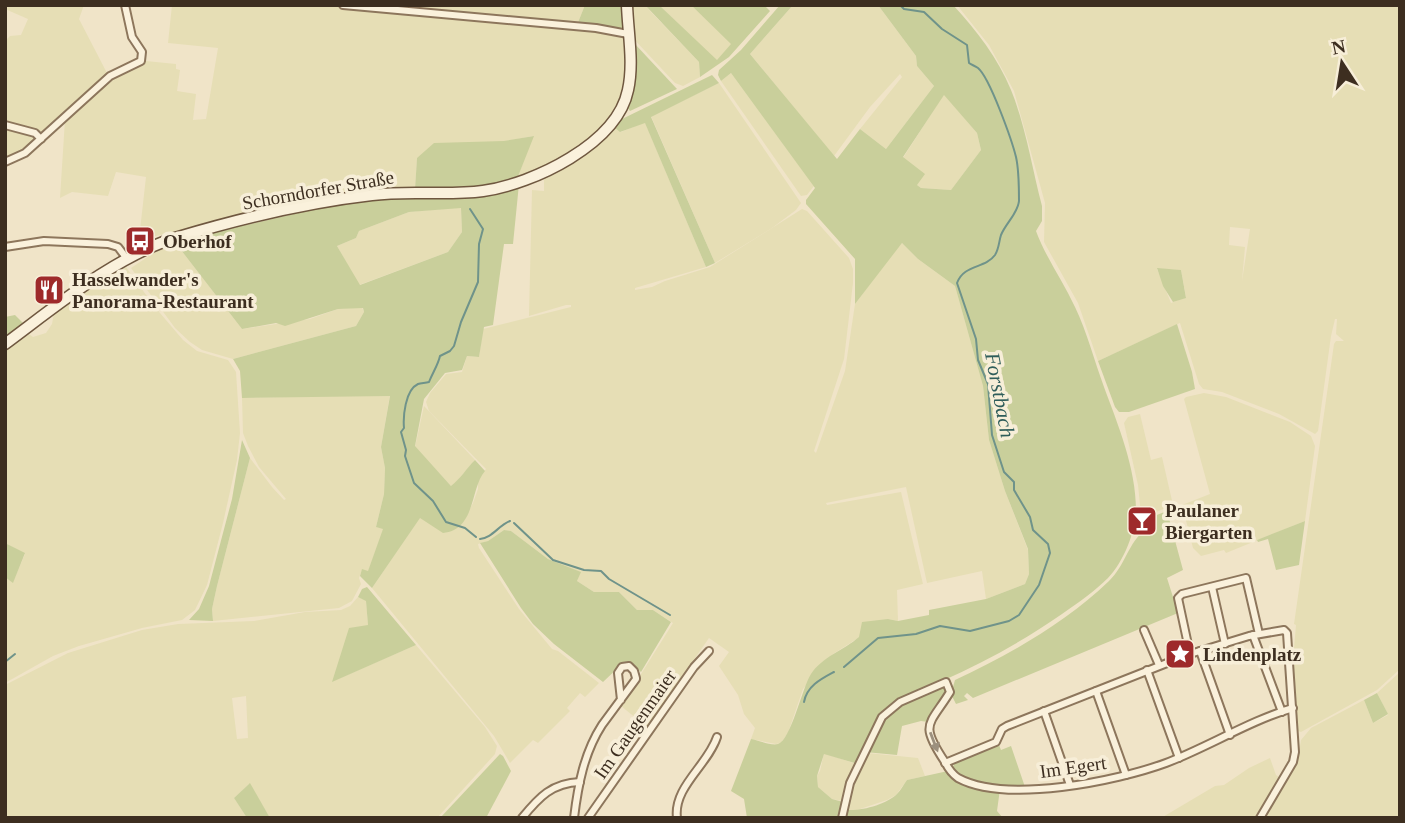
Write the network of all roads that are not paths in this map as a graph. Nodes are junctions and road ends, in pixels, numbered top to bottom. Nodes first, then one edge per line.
1 (344, 5) edge
2 (626, 5) edge
3 (128, 7) edge
4 (628, 34) junction
5 (5, 125) edge
6 (41, 139) junction
7 (5, 162) edge
8 (5, 247) edge
9 (127, 259) junction
10 (5, 344) edge
11 (1212, 587) junction
12 (1144, 631) dead end
13 (1256, 635) junction
14 (1225, 644) junction
15 (709, 650) dead end
16 (1200, 651) junction
17 (1190, 654) junction
18 (1159, 666) junction
19 (1147, 670) junction
20 (1096, 691) junction
21 (621, 700) junction
22 (1293, 708) junction
23 (1044, 711) junction
24 (1282, 712) junction
25 (1230, 735) junction
26 (717, 737) dead end
27 (1179, 758) junction
28 (945, 763) junction
29 (1126, 775) junction
30 (580, 782) junction
31 (1070, 785) junction
32 (522, 818) edge
33 (574, 818) edge
34 (588, 818) edge
35 (677, 818) edge
36 (842, 818) edge
37 (1260, 818) edge

1 - 4 street
2 - 4 main road, Schorndorfer Straße
3 - 6 street
4 - 9 main road, Schorndorfer Straße
5 - 6 street
6 - 7 street
8 - 9 street
9 - 10 main road, Schorndorfer Straße
11 - 13 street
11 - 14 street
11 - 17 street
12 - 18 street
13 - 14 street
13 - 22 street
13 - 24 street
14 - 16 street
15 - 34 street, Im Gaugenmaier
16 - 17 street
16 - 25 street
17 - 18 street
18 - 19 street
19 - 20 street
19 - 27 street
20 - 23 street
20 - 29 street
21 - 21 street
21 - 30 street
22 - 24 street, Im Egert
22 - 37 street
23 - 28 street
23 - 31 street
24 - 25 street, Im Egert
25 - 27 street, Im Egert
26 - 35 street
27 - 29 street, Im Egert
28 - 31 street, Im Egert
36 -> 28 street
29 - 31 street, Im Egert
30 - 32 street
30 - 33 street

